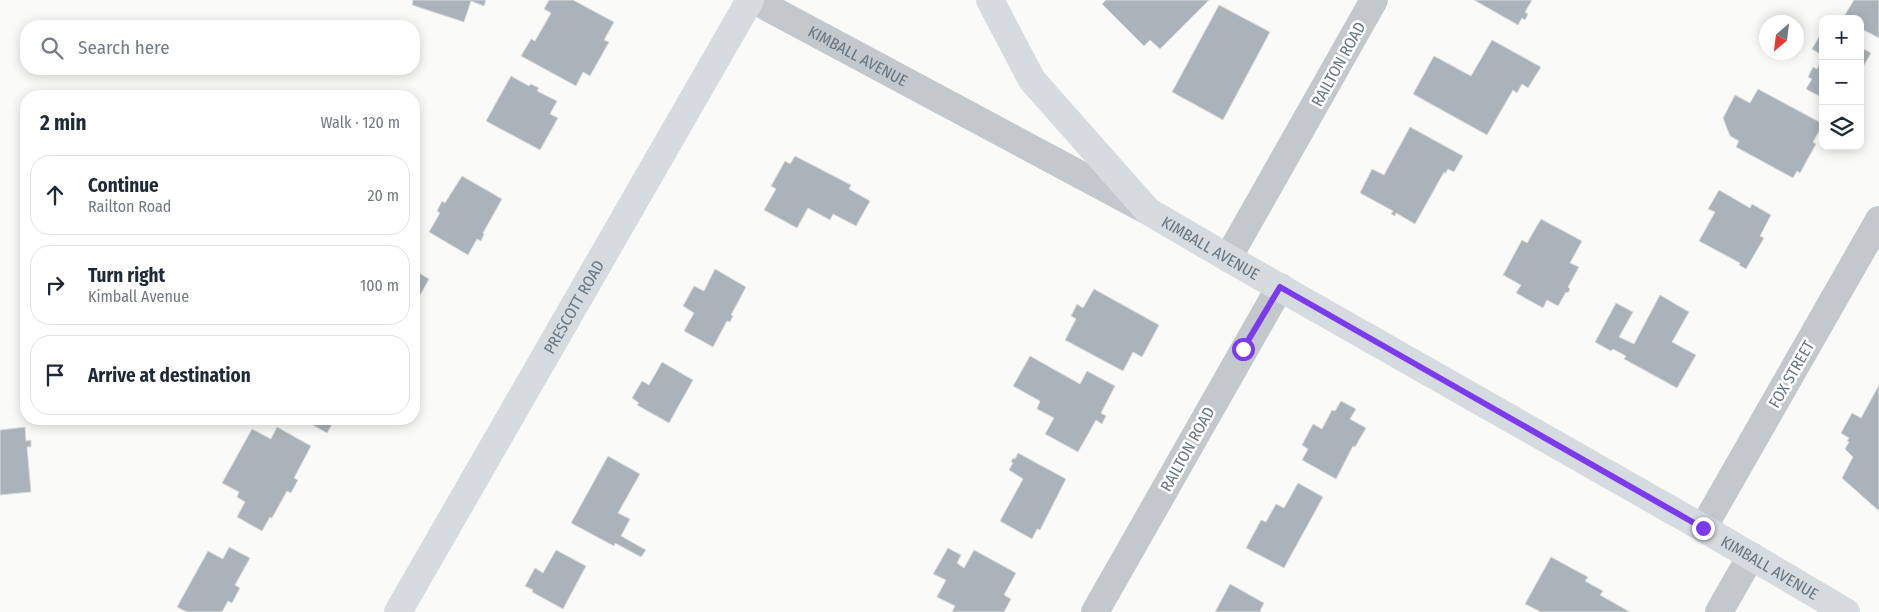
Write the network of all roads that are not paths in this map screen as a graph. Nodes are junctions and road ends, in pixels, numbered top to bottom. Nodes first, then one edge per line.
1 (752, 0) edge
2 (990, 0) edge
3 (1374, 0) edge
4 (1148, 211) junction
5 (1879, 220) edge
6 (1228, 258) junction
7 (1280, 287) junction
8 (1703, 528) junction
9 (1751, 556) junction
10 (398, 612) edge
11 (1095, 612) edge
12 (1720, 612) edge
13 (1846, 612) edge

1 - 4 street, KIMBALL AVENUE
1 - 10 main road, PRESCOTT ROAD
2 - 4 main road, KIMBALL AVENUE
3 - 6 street, RAILTON ROAD
4 - 6 main road, KIMBALL AVENUE
5 - 8 street, FOX STREET
6 - 7 main road, KIMBALL AVENUE
7 - 8 main road, KIMBALL AVENUE
7 - 11 street, RAILTON ROAD
8 - 9 main road, KIMBALL AVENUE
9 - 12 street
9 - 13 main road, KIMBALL AVENUE

